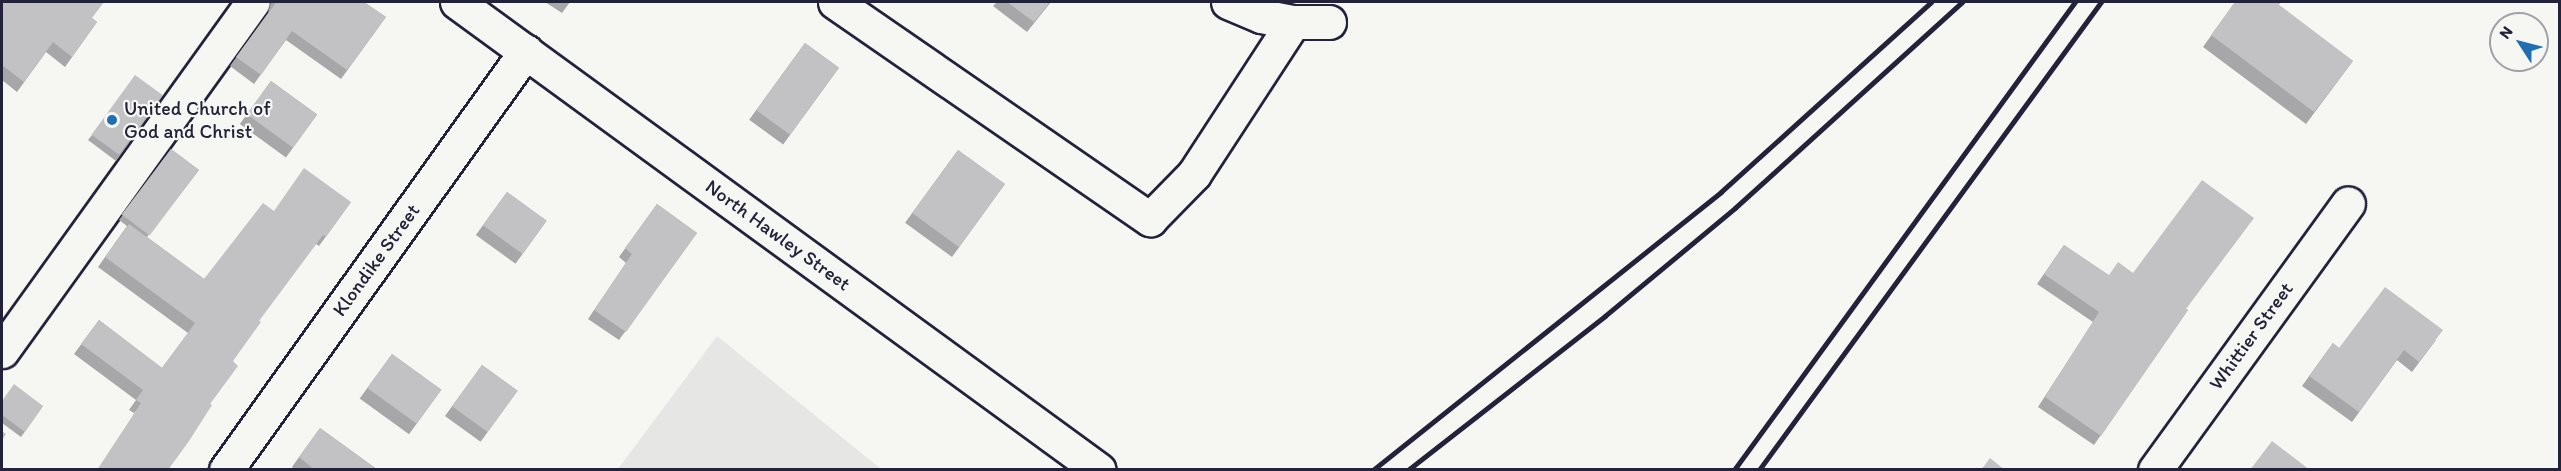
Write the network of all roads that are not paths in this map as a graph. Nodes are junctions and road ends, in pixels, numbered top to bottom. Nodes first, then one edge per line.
1 (253, 2) edge
2 (457, 2) edge
3 (835, 2) edge
4 (1228, 2) edge
5 (1293, 22) junction
6 (1329, 22) dead end
7 (526, 51) junction
8 (2348, 203) dead end
9 (2, 351) edge
10 (226, 470) edge
11 (1099, 470) edge
12 (2155, 470) edge

1 - 9 street
2 - 7 street, North Hawley Street
3 - 5 street
4 - 5 street
5 - 6 street
7 - 10 street, Klondike Street
7 - 11 street, North Hawley Street
8 - 12 street, Whittier Street

